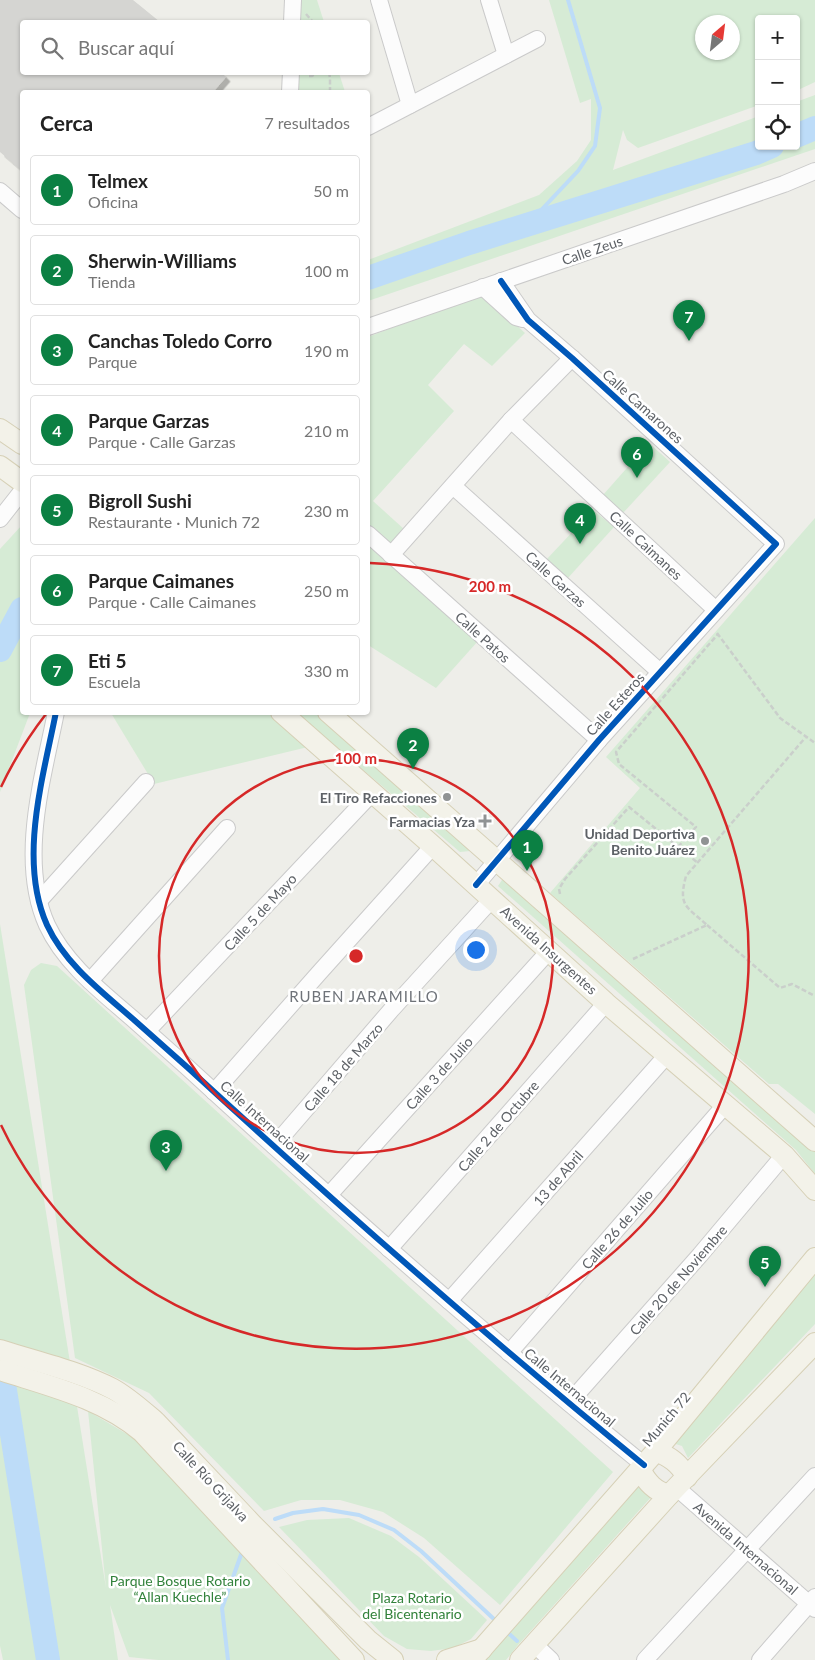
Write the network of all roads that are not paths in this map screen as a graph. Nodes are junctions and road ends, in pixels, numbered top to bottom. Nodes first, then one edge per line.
1 (293, 0) edge
2 (379, 0) edge
3 (488, 0) edge
4 (292, 20) edge
5 (537, 39) dead end
6 (506, 55) junction
7 (291, 75) edge
8 (290, 90) edge
9 (410, 105) junction
10 (370, 126) edge
11 (815, 172) edge
12 (0, 191) edge
13 (20, 208) edge
14 (501, 281) junction
15 (483, 287) junction
16 (528, 320) junction
17 (370, 326) edge
18 (572, 358) junction
19 (510, 420) junction
20 (0, 429) edge
21 (20, 443) edge
22 (0, 466) edge
23 (20, 481) edge
24 (452, 486) junction
25 (20, 494) edge
26 (0, 519) edge
27 (370, 536) edge
28 (776, 544) joint
29 (391, 555) junction
30 (711, 616) junction
31 (660, 672) junction
32 (55, 715) edge
33 (283, 715) edge
34 (331, 715) edge
35 (599, 740) junction
36 (146, 782) dead end
37 (372, 793) junction
38 (227, 828) dead end
39 (433, 846) junction
40 (496, 861) junction
41 (476, 884) junction
42 (492, 899) junction
43 (40, 901) junction
44 (549, 951) junction
45 (90, 981) junction
46 (606, 1003) junction
47 (147, 1031) junction
48 (667, 1055) junction
49 (214, 1092) junction
50 (726, 1104) junction
51 (815, 1142) edge
52 (274, 1146) junction
53 (784, 1155) junction
54 (815, 1190) edge
55 (329, 1195) junction
56 (389, 1249) junction
57 (815, 1258) edge
58 (449, 1302) junction
59 (815, 1343) edge
60 (0, 1350) edge
61 (509, 1353) junction
62 (0, 1370) edge
63 (569, 1403) junction
64 (647, 1462) junction
65 (815, 1476) edge
66 (678, 1487) junction
67 (747, 1549) junction
68 (813, 1603) edge
69 (534, 1644) junction
70 (477, 1654) edge
71 (393, 1659) edge
72 (354, 1660) edge
73 (447, 1660) edge
74 (520, 1660) edge
75 (551, 1660) edge
76 (644, 1660) edge
77 (760, 1660) edge

1 - 4 street
2 - 9 street
3 - 6 street
5 - 6 street
6 - 9 street
7 - 8 street
9 - 10 street
11 - 14 street, Calle Zeus
12 - 13 street
14 - 15 street, Calle Zeus
14 - 16 street, Calle Camarones
15 - 16 street, Calle Camarones
15 - 17 street, Calle Zeus
16 - 18 street, Calle Camarones
18 - 19 street
18 - 28 street, Calle Camarones
19 - 24 street
19 - 30 street, Calle Caimanes
20 - 21 main road
22 - 23 main road
24 - 29 street
24 - 31 street, Calle Garzas
25 - 26 street
27 - 29 street, Calle Patos
28 - 30 street, Calle Esteros
29 - 35 street, Calle Patos
30 - 31 street, Calle Esteros
31 - 35 street, Calle Esteros
32 - 43 street, Calle Internacional
33 - 37 main road, Avenida Insurgentes
34 - 40 main road
35 - 40 street, Calle Esteros
36 - 43 street
37 - 39 main road, Avenida Insurgentes
37 - 47 street, Calle 5 de Mayo
38 - 45 street
39 - 41 main road, Avenida Insurgentes
39 - 49 street
40 - 41 street, Calle Esteros
40 - 51 main road
41 - 42 main road, Avenida Insurgentes
42 - 44 main road, Avenida Insurgentes
42 - 52 street, Calle 18 de Marzo
43 - 45 street, Calle Internacional
44 - 46 main road, Avenida Insurgentes
44 - 55 street, Calle 3 de Julio
45 - 47 street, Calle Internacional
46 - 48 main road, Avenida Insurgentes
46 - 56 street, Calle 2 de Octubre
47 - 49 street, Calle Internacional
48 - 50 main road, Avenida Insurgentes
48 - 58 street, 13 de Abril
49 - 52 street, Calle Internacional
50 - 53 main road, Avenida Insurgentes
50 - 61 street, Calle 26 de Julio
52 - 55 street, Calle Internacional
53 - 54 main road, Avenida Insurgentes
53 - 63 street, Calle 20 de Noviembre
55 - 56 street, Calle Internacional
56 - 58 street, Calle Internacional
57 - 64 main road, Munich 72
58 - 61 street, Calle Internacional
59 - 66 main road
60 - 71 main road, Calle Río Grijalva
61 - 63 street, Calle Internacional
62 - 72 main road, Calle Río Grijalva
63 - 64 street, Calle Internacional
64 - 66 main road
64 - 66 main road
64 - 70 main road, Munich 72
65 - 67 street
66 - 67 street, Avenida Internacional
66 - 69 main road
67 - 68 street, Avenida Internacional
67 - 76 street
68 - 77 street
69 - 74 main road
69 - 75 street
70 - 73 main road

